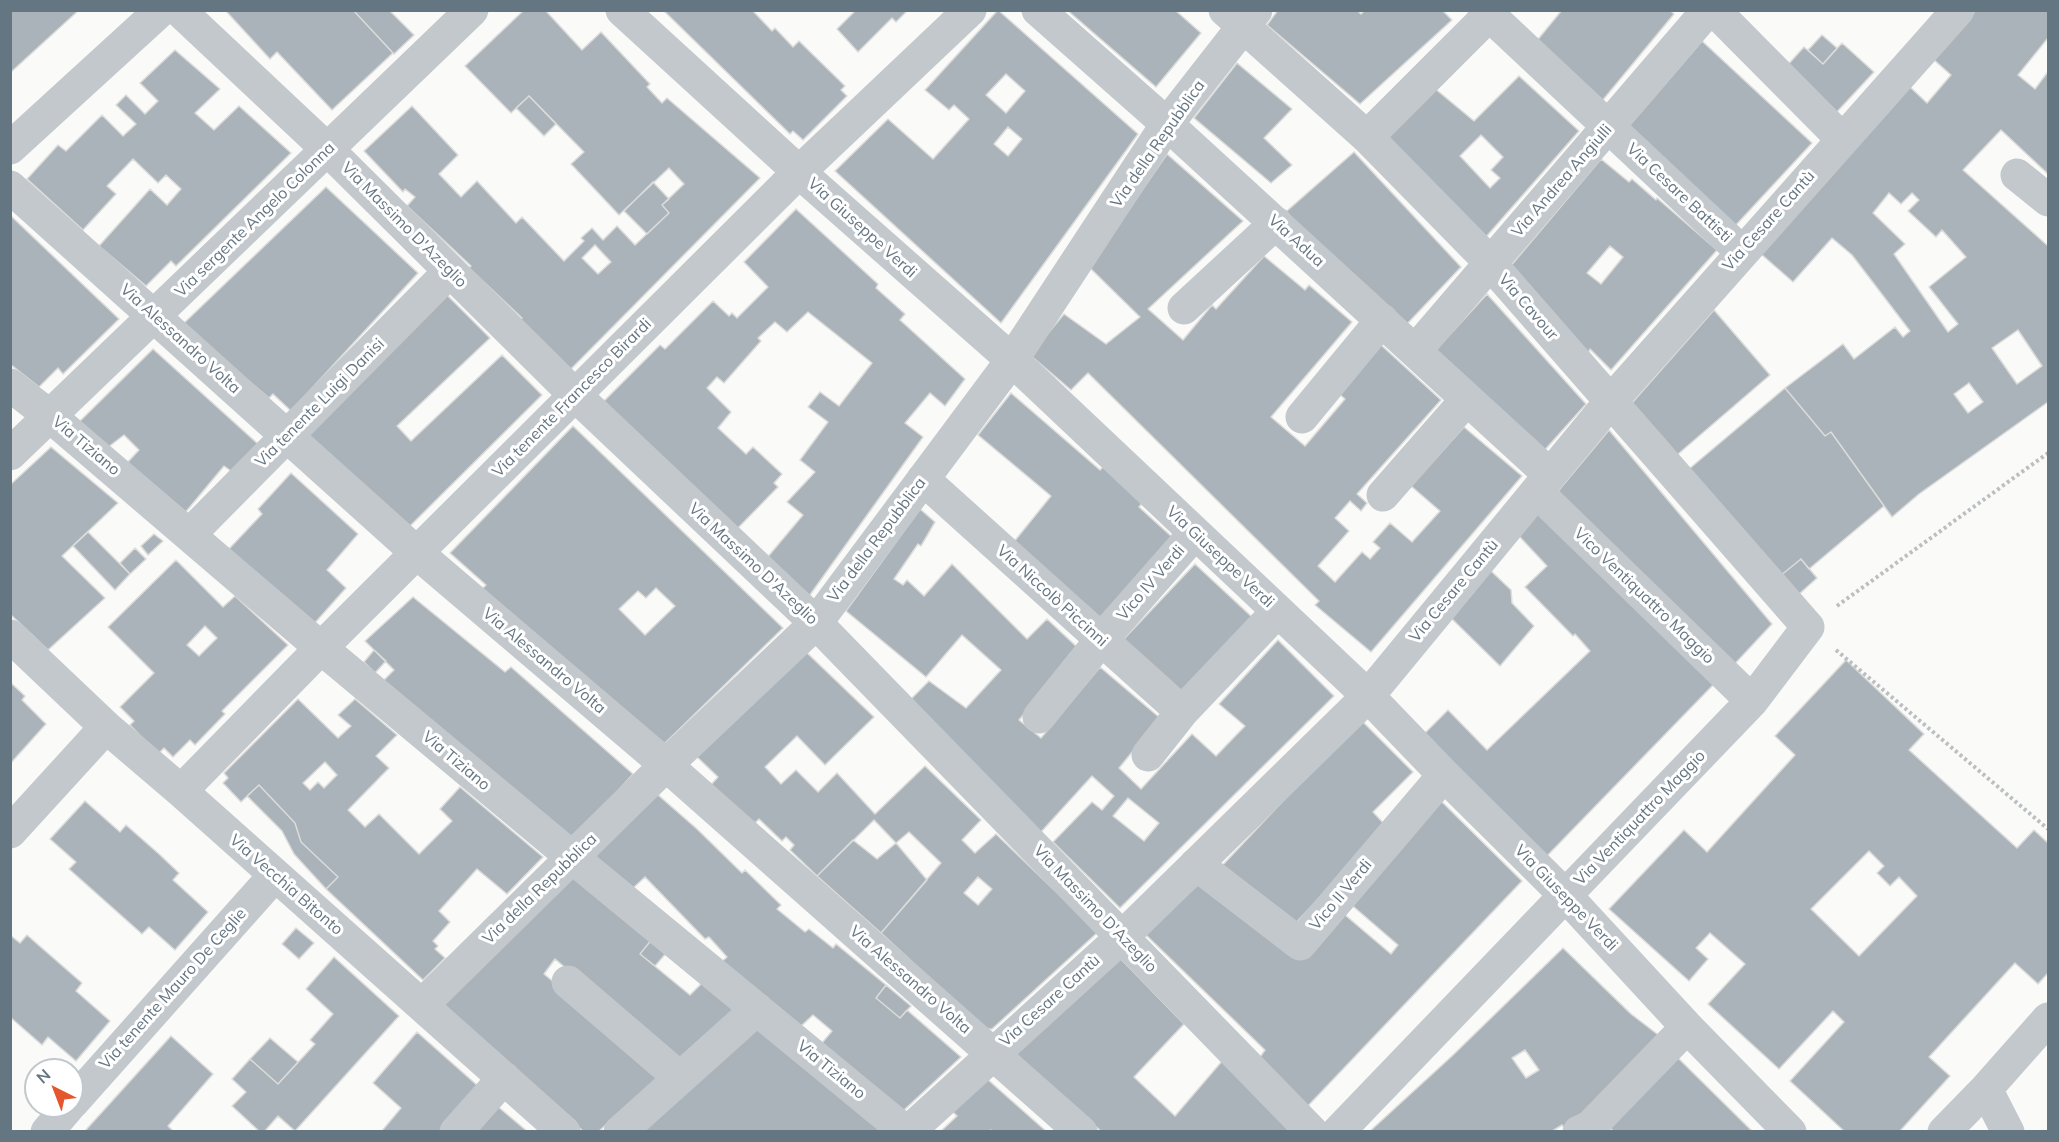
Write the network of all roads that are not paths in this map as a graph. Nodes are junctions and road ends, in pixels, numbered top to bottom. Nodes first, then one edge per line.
1 (160, 10) edge
2 (179, 10) edge
3 (472, 10) edge
4 (622, 10) edge
5 (970, 10) edge
6 (1038, 10) edge
7 (1708, 10) edge
8 (1714, 10) edge
9 (1489, 12) edge
10 (1241, 16) edge
11 (1941, 17) edge
12 (1167, 124) junction
13 (1609, 127) junction
14 (1367, 137) junction
15 (1842, 139) junction
16 (10, 148) edge
17 (327, 150) junction
18 (799, 172) junction
19 (2017, 175) dead end
20 (10, 187) edge
21 (2049, 200) edge
22 (1276, 223) junction
23 (1742, 252) junction
24 (1490, 264) junction
25 (450, 271) junction
26 (1184, 308) dead end
27 (155, 317) junction
28 (1382, 320) junction
29 (1415, 351) junction
30 (1012, 360) junction
31 (10, 385) edge
32 (576, 396) junction
33 (1467, 399) junction
34 (1611, 401) junction
35 (51, 417) junction
36 (1302, 417) dead end
37 (287, 436) junction
38 (10, 454) edge
39 (923, 479) junction
40 (1544, 483) junction
41 (1383, 495) dead end
42 (1195, 533) junction
43 (189, 535) junction
44 (417, 552) junction
45 (1278, 611) junction
46 (816, 623) junction
47 (1808, 627) joint
48 (10, 636) edge
49 (1101, 640) junction
50 (321, 648) junction
51 (1368, 696) junction
52 (1752, 701) junction
53 (1182, 712) junction
54 (1039, 717) dead end
55 (106, 727) junction
56 (1148, 755) dead end
57 (666, 765) junction
58 (1444, 775) junction
59 (181, 791) junction
60 (10, 832) edge
61 (573, 858) junction
62 (1196, 864) junction
63 (275, 875) junction
64 (1566, 896) junction
65 (1122, 937) junction
66 (568, 982) dead end
67 (422, 1005) junction
68 (757, 1009) junction
69 (2049, 1019) edge
70 (1687, 1027) junction
71 (992, 1053) junction
72 (504, 1078) junction
73 (680, 1078) junction
74 (84, 1089) edge
75 (1986, 1089) junction
76 (59, 1118) edge
77 (1775, 1126) edge
78 (47, 1131) edge
79 (456, 1131) edge
80 (564, 1131) edge
81 (620, 1131) edge
82 (907, 1131) edge
83 (1081, 1131) edge
84 (1312, 1131) edge
85 (1338, 1131) edge
86 (1579, 1131) edge
87 (1944, 1131) edge
88 (2008, 1131) edge

1 - 16 street
2 - 17 street, Via Massimo D'Azeglio
3 - 17 street, Via sergente Angelo Colonna
4 - 18 street, Via Giuseppe Verdi
5 - 18 street, Via tenente Francesco Birardi
6 - 12 street, Via Adua
7 - 13 street, Via Andrea Angiulli
8 - 15 street
9 - 13 street, Via Cesare Battisti
9 - 14 street
10 - 12 street, Via della Repubblica
10 - 14 street, Via Cavour
11 - 15 street, Via Cesare Cantù
12 - 22 street, Via Adua
12 - 30 street, Via della Repubblica
13 - 23 street, Via Cesare Battisti
13 - 24 street, Via Andrea Angiulli
14 - 24 street, Via Cavour
15 - 23 street, Via Cesare Cantù
17 - 25 street, Via Massimo D'Azeglio
17 - 27 street, Via sergente Angelo Colonna
18 - 30 street, Via Giuseppe Verdi
18 - 32 street, Via tenente Francesco Birardi
19 - 21 street
20 - 27 street, Via Alessandro Volta
22 - 26 street
22 - 28 street, Via Adua
23 - 34 street, Via Cesare Cantù
24 - 29 street, Via Andrea Angiulli
24 - 34 street, Via Cavour
25 - 32 street, Via Massimo D'Azeglio
25 - 37 street, Via tenente Luigi Danisi
27 - 35 street, Via sergente Angelo Colonna
27 - 37 street, Via Alessandro Volta
28 - 29 street, Via Adua
28 - 36 street
29 - 33 street, Via Adua
30 - 39 street, Via della Repubblica
30 - 42 street, Via Giuseppe Verdi
31 - 35 street, Via Tiziano
32 - 44 street, Via tenente Francesco Birardi
32 - 46 street, Via Massimo D'Azeglio
33 - 40 street, Via Adua
33 - 41 street
34 - 40 street, Via Cesare Cantù
34 - 47 street, Via Cavour
35 - 38 street, Via sergente Angelo Colonna
35 - 43 street, Via Tiziano
37 - 43 street, Via tenente Luigi Danisi
37 - 44 street, Via Alessandro Volta
39 - 46 street, Via della Repubblica
39 - 49 street, Via Niccolò Piccinni
40 - 51 street, Via Cesare Cantù
40 - 52 street, Vico Ventiquattro Maggio
42 - 45 street, Via Giuseppe Verdi
42 - 49 street, Vico IV Verdi
43 - 50 street, Via Tiziano
44 - 50 street, Via tenente Francesco Birardi
44 - 57 street, Via Alessandro Volta
45 - 51 street, Via Giuseppe Verdi
45 - 53 street
46 - 57 street, Via della Repubblica
46 - 65 street, Via Massimo D'Azeglio
47 - 52 street, Via Ventiquattro Maggio
48 - 55 street, Via Vecchia Bitonto
49 - 53 street, Via Niccolò Piccinni
49 - 54 street, Vico IV Verdi
50 - 59 street, Via tenente Francesco Birardi
50 - 61 street, Via Tiziano
51 - 58 street, Via Giuseppe Verdi
51 - 62 street, Via Cesare Cantù
52 - 64 street, Via Ventiquattro Maggio
53 - 56 street
55 - 59 street, Via Vecchia Bitonto
55 - 60 street
57 - 61 street, Via della Repubblica
57 - 71 street, Via Alessandro Volta
58 - 62 street, Vico II Verdi
58 - 64 street, Via Giuseppe Verdi
59 - 63 street, Via Vecchia Bitonto
61 - 67 street, Via della Repubblica
61 - 68 street, Via Tiziano
62 - 65 street, Via Cesare Cantù
63 - 67 street, Via Vecchia Bitonto
63 - 74 street, Via tenente Mauro De Ceglie
64 - 70 street, Via Giuseppe Verdi
64 - 85 street, Via Ventiquattro Maggio
65 - 71 street, Via Cesare Cantù
65 - 84 street, Via Massimo D'Azeglio
66 - 73 street
67 - 72 street, Via Vecchia Bitonto
68 - 73 street
68 - 82 street, Via Tiziano
69 - 75 street
70 - 77 street, Via Giuseppe Verdi
70 - 86 street
71 - 82 street, Via Cesare Cantù
71 - 83 street, Via Alessandro Volta
72 - 79 street
72 - 80 street, Via Vecchia Bitonto
73 - 81 street
75 - 87 street
75 - 88 street
76 - 78 street, Via tenente Mauro De Ceglie

